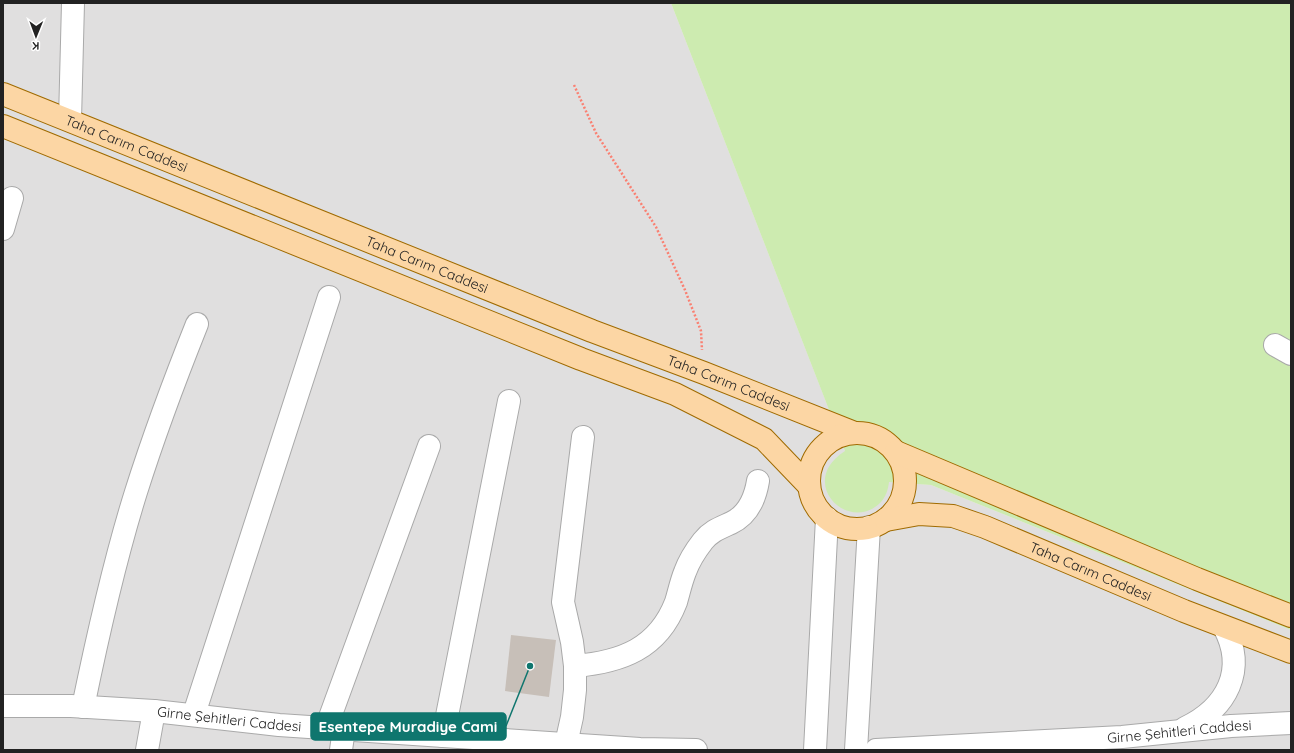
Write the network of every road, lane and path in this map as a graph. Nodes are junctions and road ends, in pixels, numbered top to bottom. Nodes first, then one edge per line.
1 (73, 3) edge
2 (574, 85) dead end
3 (3, 94) edge
4 (70, 120) junction
5 (3, 126) edge
6 (12, 198) dead end
7 (3, 228) edge
8 (329, 298) dead end
9 (197, 324) dead end
10 (704, 373) junction
11 (509, 401) dead end
12 (852, 432) junction
13 (583, 437) dead end
14 (429, 446) dead end
15 (896, 452) junction
16 (758, 481) dead end
17 (809, 486) junction
18 (827, 518) junction
19 (878, 523) junction
20 (1291, 616) edge
21 (1224, 627) junction
22 (1291, 652) edge
23 (575, 666) junction
24 (3, 706) edge
25 (83, 707) junction
26 (154, 711) junction
27 (194, 714) junction
28 (1291, 723) edge
29 (1180, 731) junction
30 (337, 736) edge
31 (444, 736) junction
32 (1121, 743) edge
33 (566, 744) junction
34 (500, 745) edge
35 (147, 750) edge
36 (640, 750) edge
37 (696, 750) edge
38 (814, 750) edge
39 (856, 750) edge
40 (876, 750) edge

1 - 4 street
2 - 10 path
3 - 4 main road, Taha Carım Caddesi
4 - 10 main road, Taha Carım Caddesi
5 - 17 main road
6 - 7 street
8 - 27 street
9 - 25 street
10 - 12 main road, Taha Carım Caddesi
11 - 31 street
12 - 15 main road
12 - 17 main road
13 - 23 street
14 - 30 street
15 - 19 main road
15 - 20 main road
16 - 23 street
17 - 18 main road
18 - 19 main road
18 - 38 street
19 - 21 main road, Taha Carım Caddesi
19 - 39 street
21 - 22 main road, Taha Carım Caddesi
21 - 29 street
23 - 33 street
24 - 25 street, Girne Şehitleri Caddesi
25 - 26 street, Girne Şehitleri Caddesi
26 - 27 street, Girne Şehitleri Caddesi
26 - 35 street
27 - 30 street, Girne Şehitleri Caddesi
28 - 29 street, Girne Şehitleri Caddesi
29 - 32 street, Girne Şehitleri Caddesi
30 - 31 street, Girne Şehitleri Caddesi
31 - 34 street, Girne Şehitleri Caddesi
32 - 40 street, Girne Şehitleri Caddesi
33 - 34 street, Girne Şehitleri Caddesi
33 - 36 street, Girne Şehitleri Caddesi
36 - 37 street, Girne Şehitleri Caddesi

